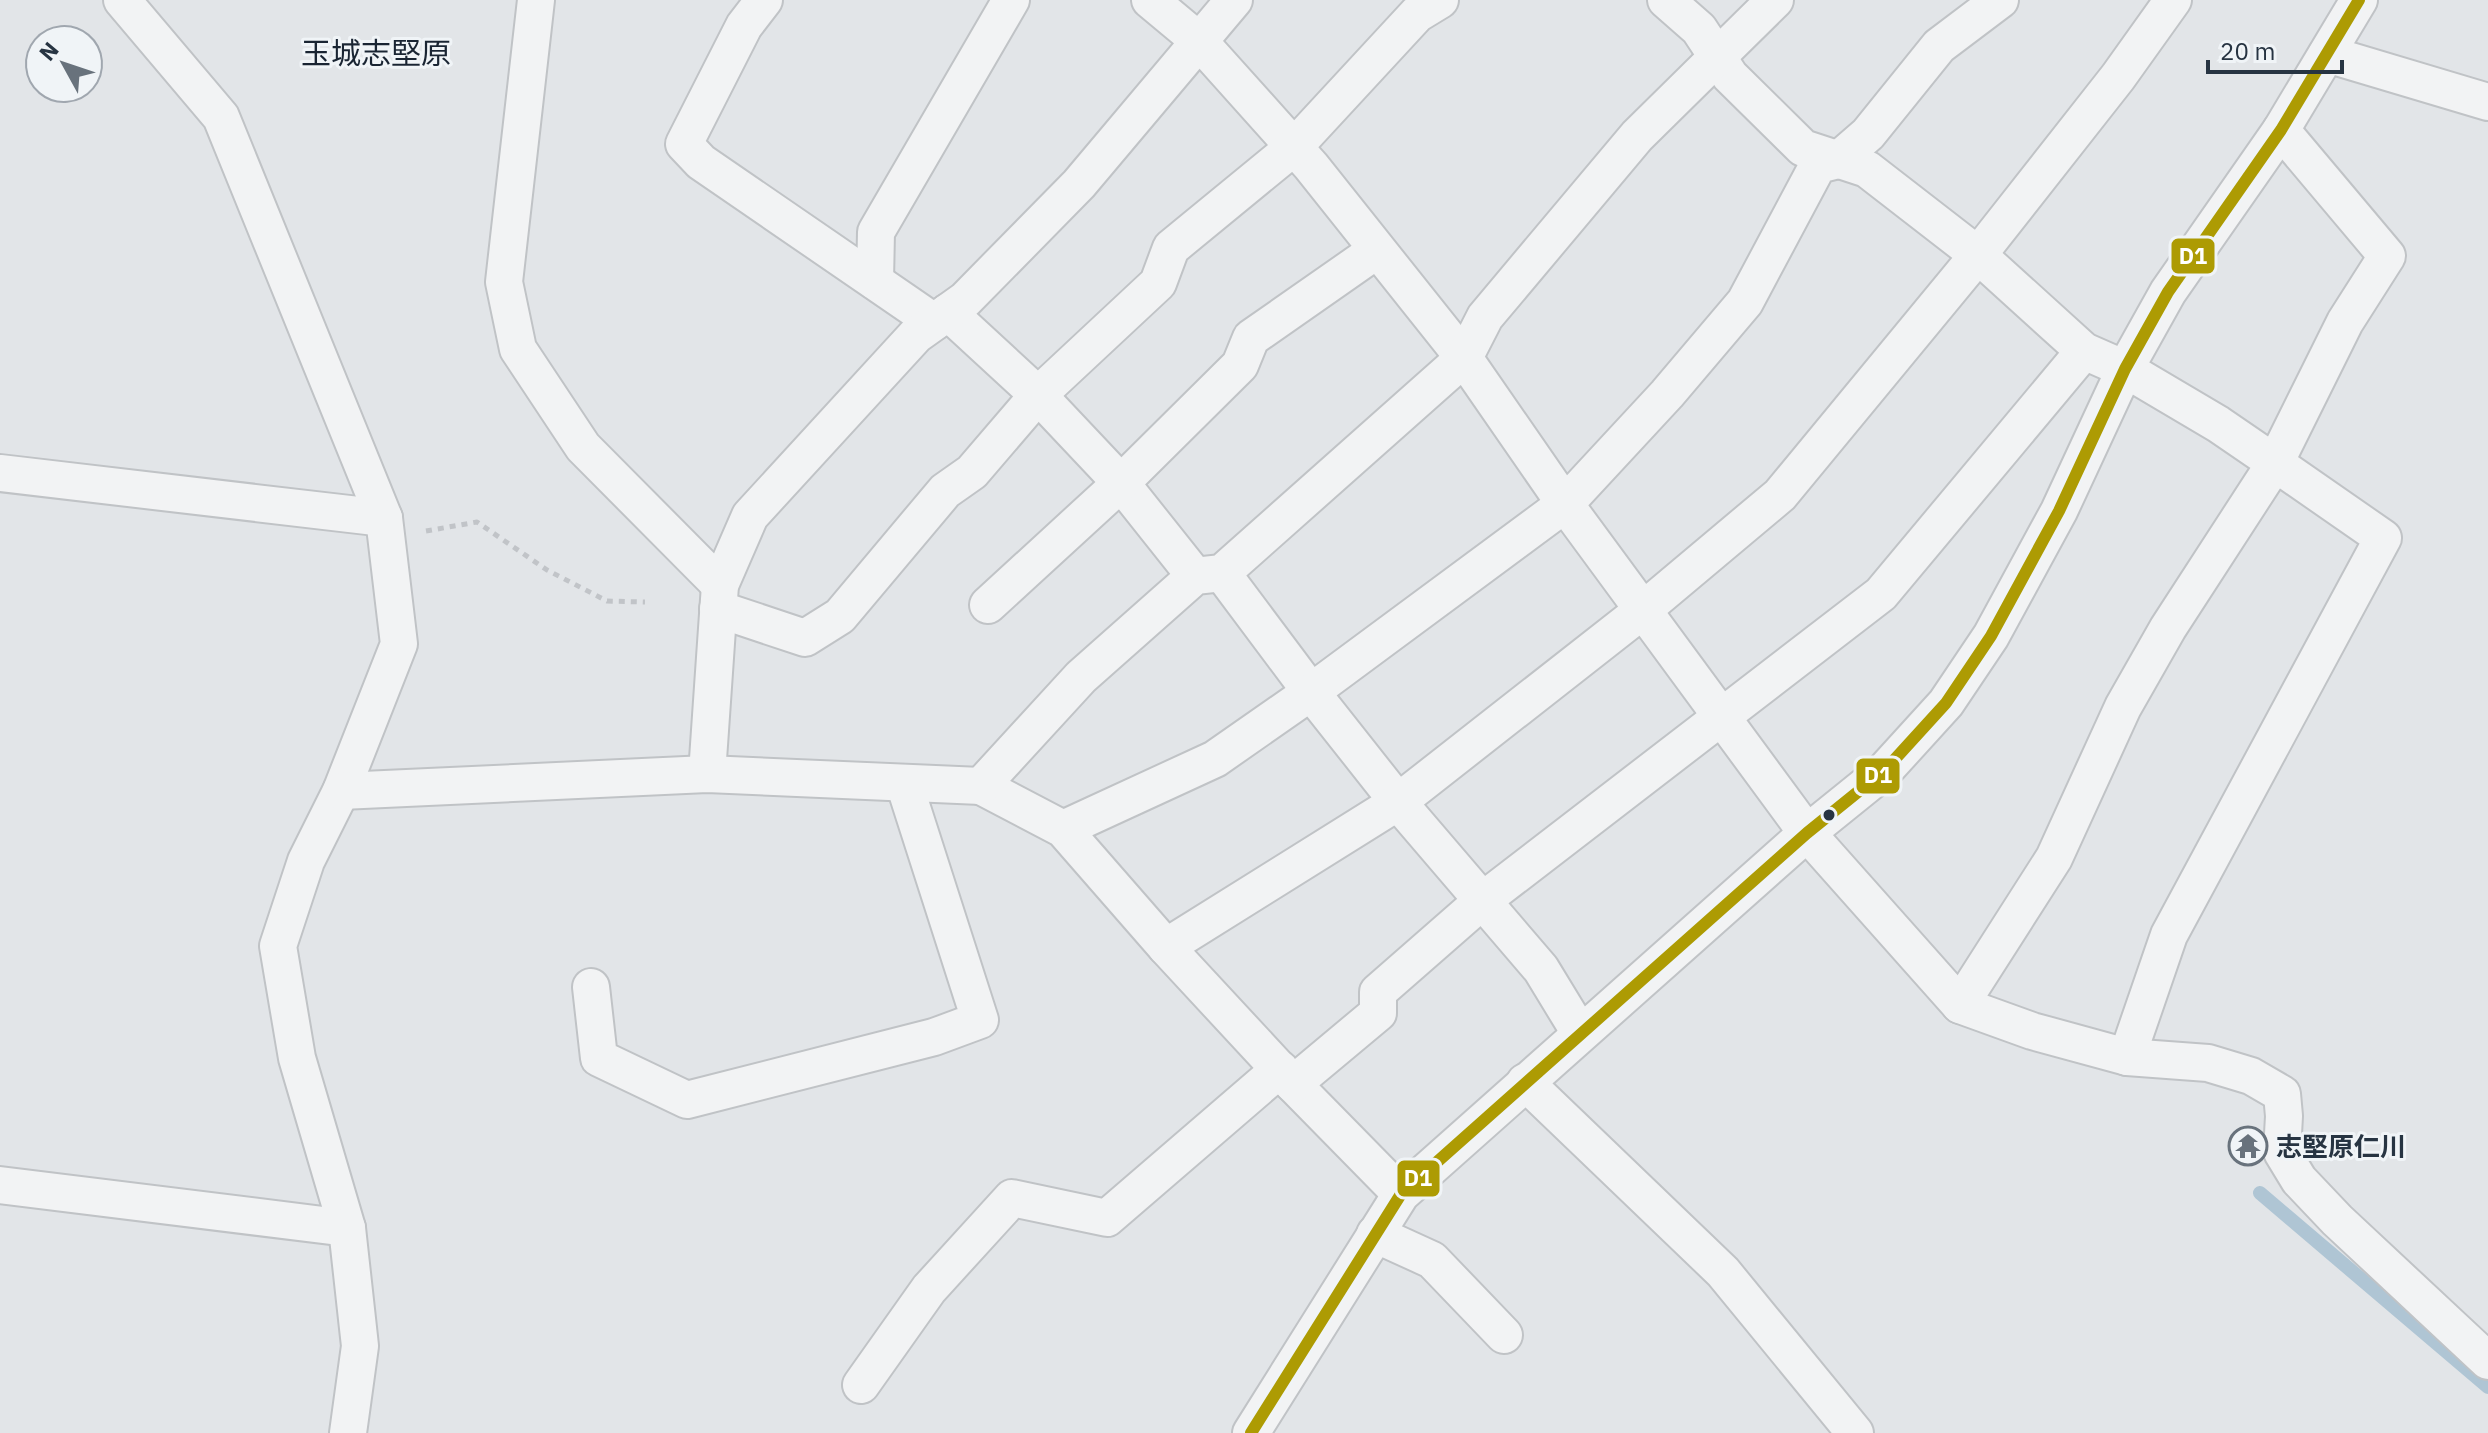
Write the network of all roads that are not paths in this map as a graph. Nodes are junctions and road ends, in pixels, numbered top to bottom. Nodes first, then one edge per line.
1 (122, 0) edge
2 (536, 0) edge
3 (764, 0) edge
4 (1011, 0) edge
5 (1150, 0) edge
6 (1234, 0) edge
7 (1440, 0) edge
8 (1666, 0) edge
9 (1775, 0) edge
10 (2000, 0) edge
11 (2173, 0) edge
12 (2359, 0) edge
13 (1198, 40) junction
14 (2327, 54) junction
15 (1717, 55) junction
16 (2488, 102) edge
17 (2281, 130) junction
18 (1294, 147) junction
19 (1838, 160) junction
20 (1377, 250) junction
21 (1978, 255) junction
22 (875, 281) junction
23 (941, 317) junction
24 (2084, 351) junction
25 (1464, 358) junction
26 (2125, 369) junction
27 (1038, 395) junction
28 (2275, 463) junction
29 (0, 473) edge
30 (1121, 483) junction
31 (1565, 504) junction
32 (384, 518) junction
33 (1208, 574) junction
34 (719, 597) junction
35 (988, 605) dead end
36 (1643, 610) junction
37 (1311, 692) junction
38 (1722, 717) junction
39 (707, 774) junction
40 (904, 783) junction
41 (981, 786) junction
42 (341, 791) junction
43 (1398, 802) junction
44 (1063, 829) junction
45 (1807, 833) junction
46 (1482, 901) junction
47 (1166, 947) junction
48 (591, 987) dead end
49 (1960, 1005) junction
50 (1580, 1033) junction
51 (2127, 1057) junction
52 (1286, 1076) junction
53 (1525, 1082) junction
54 (0, 1185) edge
55 (1401, 1194) junction
56 (347, 1228) junction
57 (1375, 1234) junction
58 (1504, 1335) dead end
59 (2488, 1361) edge
60 (861, 1385) dead end
61 (348, 1433) edge
62 (1251, 1433) edge
63 (1855, 1433) edge

1 - 32 street
2 - 34 street
3 - 22 street
4 - 22 street
5 - 13 street
6 - 13 street
7 - 18 street
8 - 15 street
9 - 15 street
10 - 19 street
11 - 21 street
12 - 14 street
13 - 18 street
13 - 23 street
14 - 16 street
14 - 17 street
15 - 19 street
15 - 25 street
17 - 26 street
17 - 28 street
18 - 20 street
18 - 27 street
19 - 21 street
19 - 31 street
20 - 25 street
20 - 30 street
21 - 24 street
21 - 36 street
22 - 23 street
23 - 27 street
23 - 34 street
24 - 26 street
24 - 38 street
25 - 31 street
25 - 33 street
26 - 28 street
26 - 45 street
27 - 30 street
27 - 34 street
28 - 49 street
28 - 51 street
29 - 32 street
30 - 33 street
30 - 35 street
31 - 36 street
31 - 37 street
32 - 42 street
33 - 37 street
33 - 41 street
34 - 39 street
36 - 38 street
36 - 43 street
37 - 43 street
37 - 44 street
38 - 45 street
38 - 46 street
39 - 40 street
39 - 42 street
40 - 41 street
40 - 48 street
41 - 44 street
42 - 56 street
43 - 46 street
43 - 47 street
44 - 47 street
45 - 49 street
45 - 50 street
46 - 50 street
46 - 52 street
47 - 52 street
49 - 51 street
50 - 53 street
51 - 59 street
52 - 55 street
52 - 60 street
53 - 55 street
53 - 63 street
54 - 56 street
55 - 57 street
56 - 61 street
57 - 58 street
57 - 62 street

